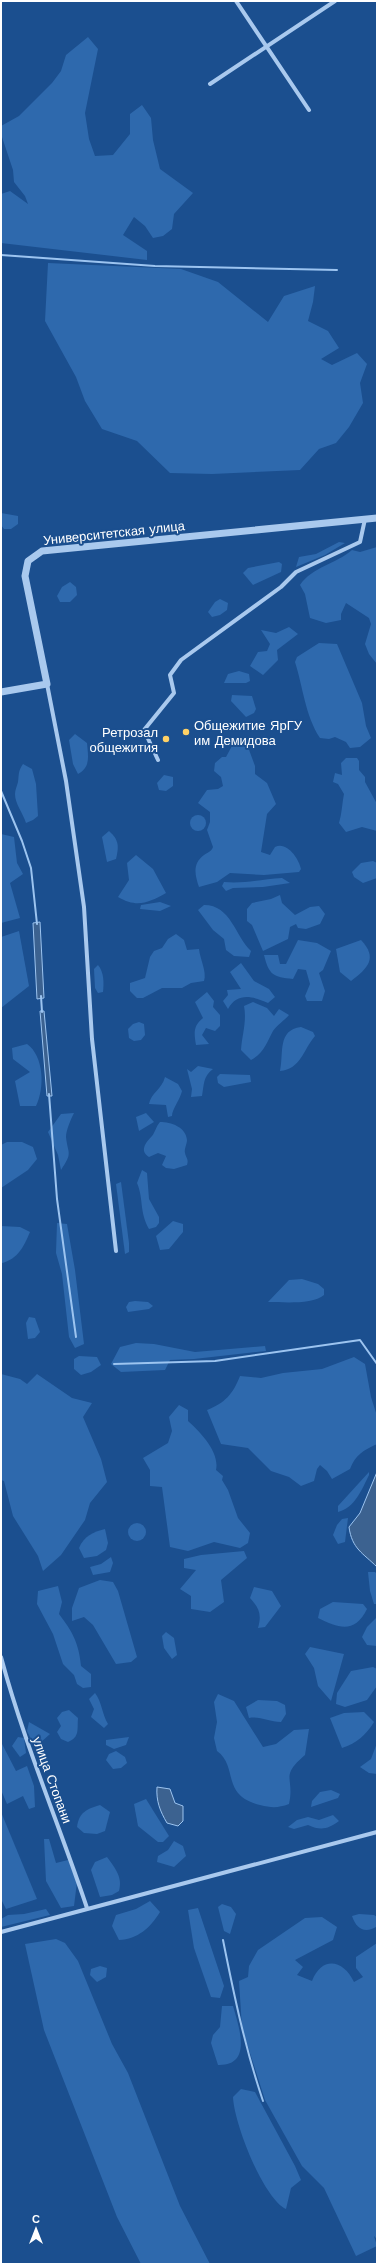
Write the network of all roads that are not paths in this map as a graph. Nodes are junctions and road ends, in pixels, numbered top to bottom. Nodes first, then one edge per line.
1 (236, 1) edge
2 (335, 1) edge
3 (268, 47) junction
4 (210, 84) dead end
5 (308, 110) dead end
6 (377, 518) edge
7 (365, 519) junction
8 (47, 684) junction
9 (1, 692) edge
10 (158, 760) dead end
11 (116, 1251) dead end
12 (1, 1657) edge
13 (377, 1832) edge
14 (87, 1908) junction
15 (1, 1932) edge

1 - 3 street
2 - 3 street
3 - 4 street
3 - 5 street
6 - 7 street, Университетская улица
7 - 8 street, Университетская улица
7 - 10 street
8 - 9 street
8 - 11 street
12 - 14 street, улица Стопани
13 - 14 street
14 - 15 street

